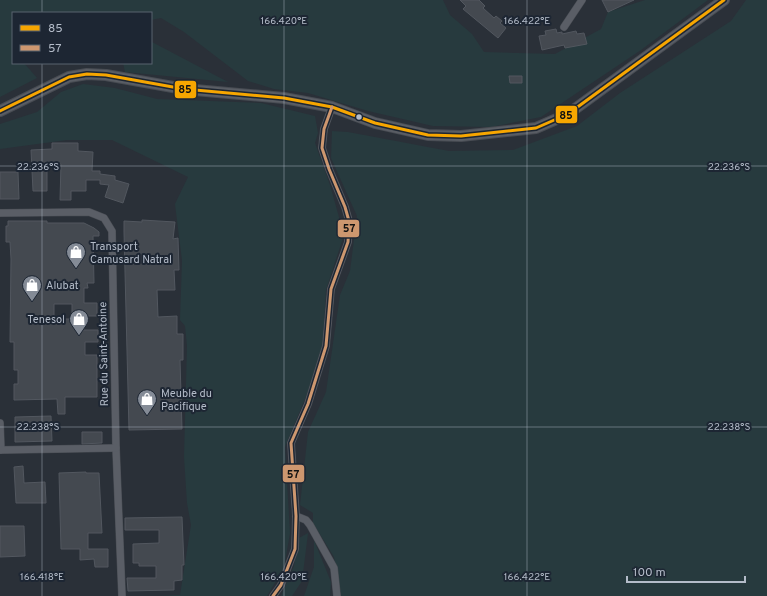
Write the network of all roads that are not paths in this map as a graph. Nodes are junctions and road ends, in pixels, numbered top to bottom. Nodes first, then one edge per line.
1 (582, 0) edge
2 (724, 0) edge
3 (564, 27) dead end
4 (332, 107) junction
5 (0, 111) edge
6 (0, 213) edge
7 (0, 423) edge
8 (116, 448) junction
9 (0, 450) edge
10 (296, 516) junction
11 (122, 596) edge
12 (274, 596) edge
13 (337, 596) edge

1 - 3 street
2 - 4 main road
4 - 5 main road
4 - 10 street
6 - 8 street, Rue du Saint-Antoine
7 - 9 street
8 - 9 street
8 - 11 street, Rue du Saint-Antoine
10 - 12 street
10 - 13 street

